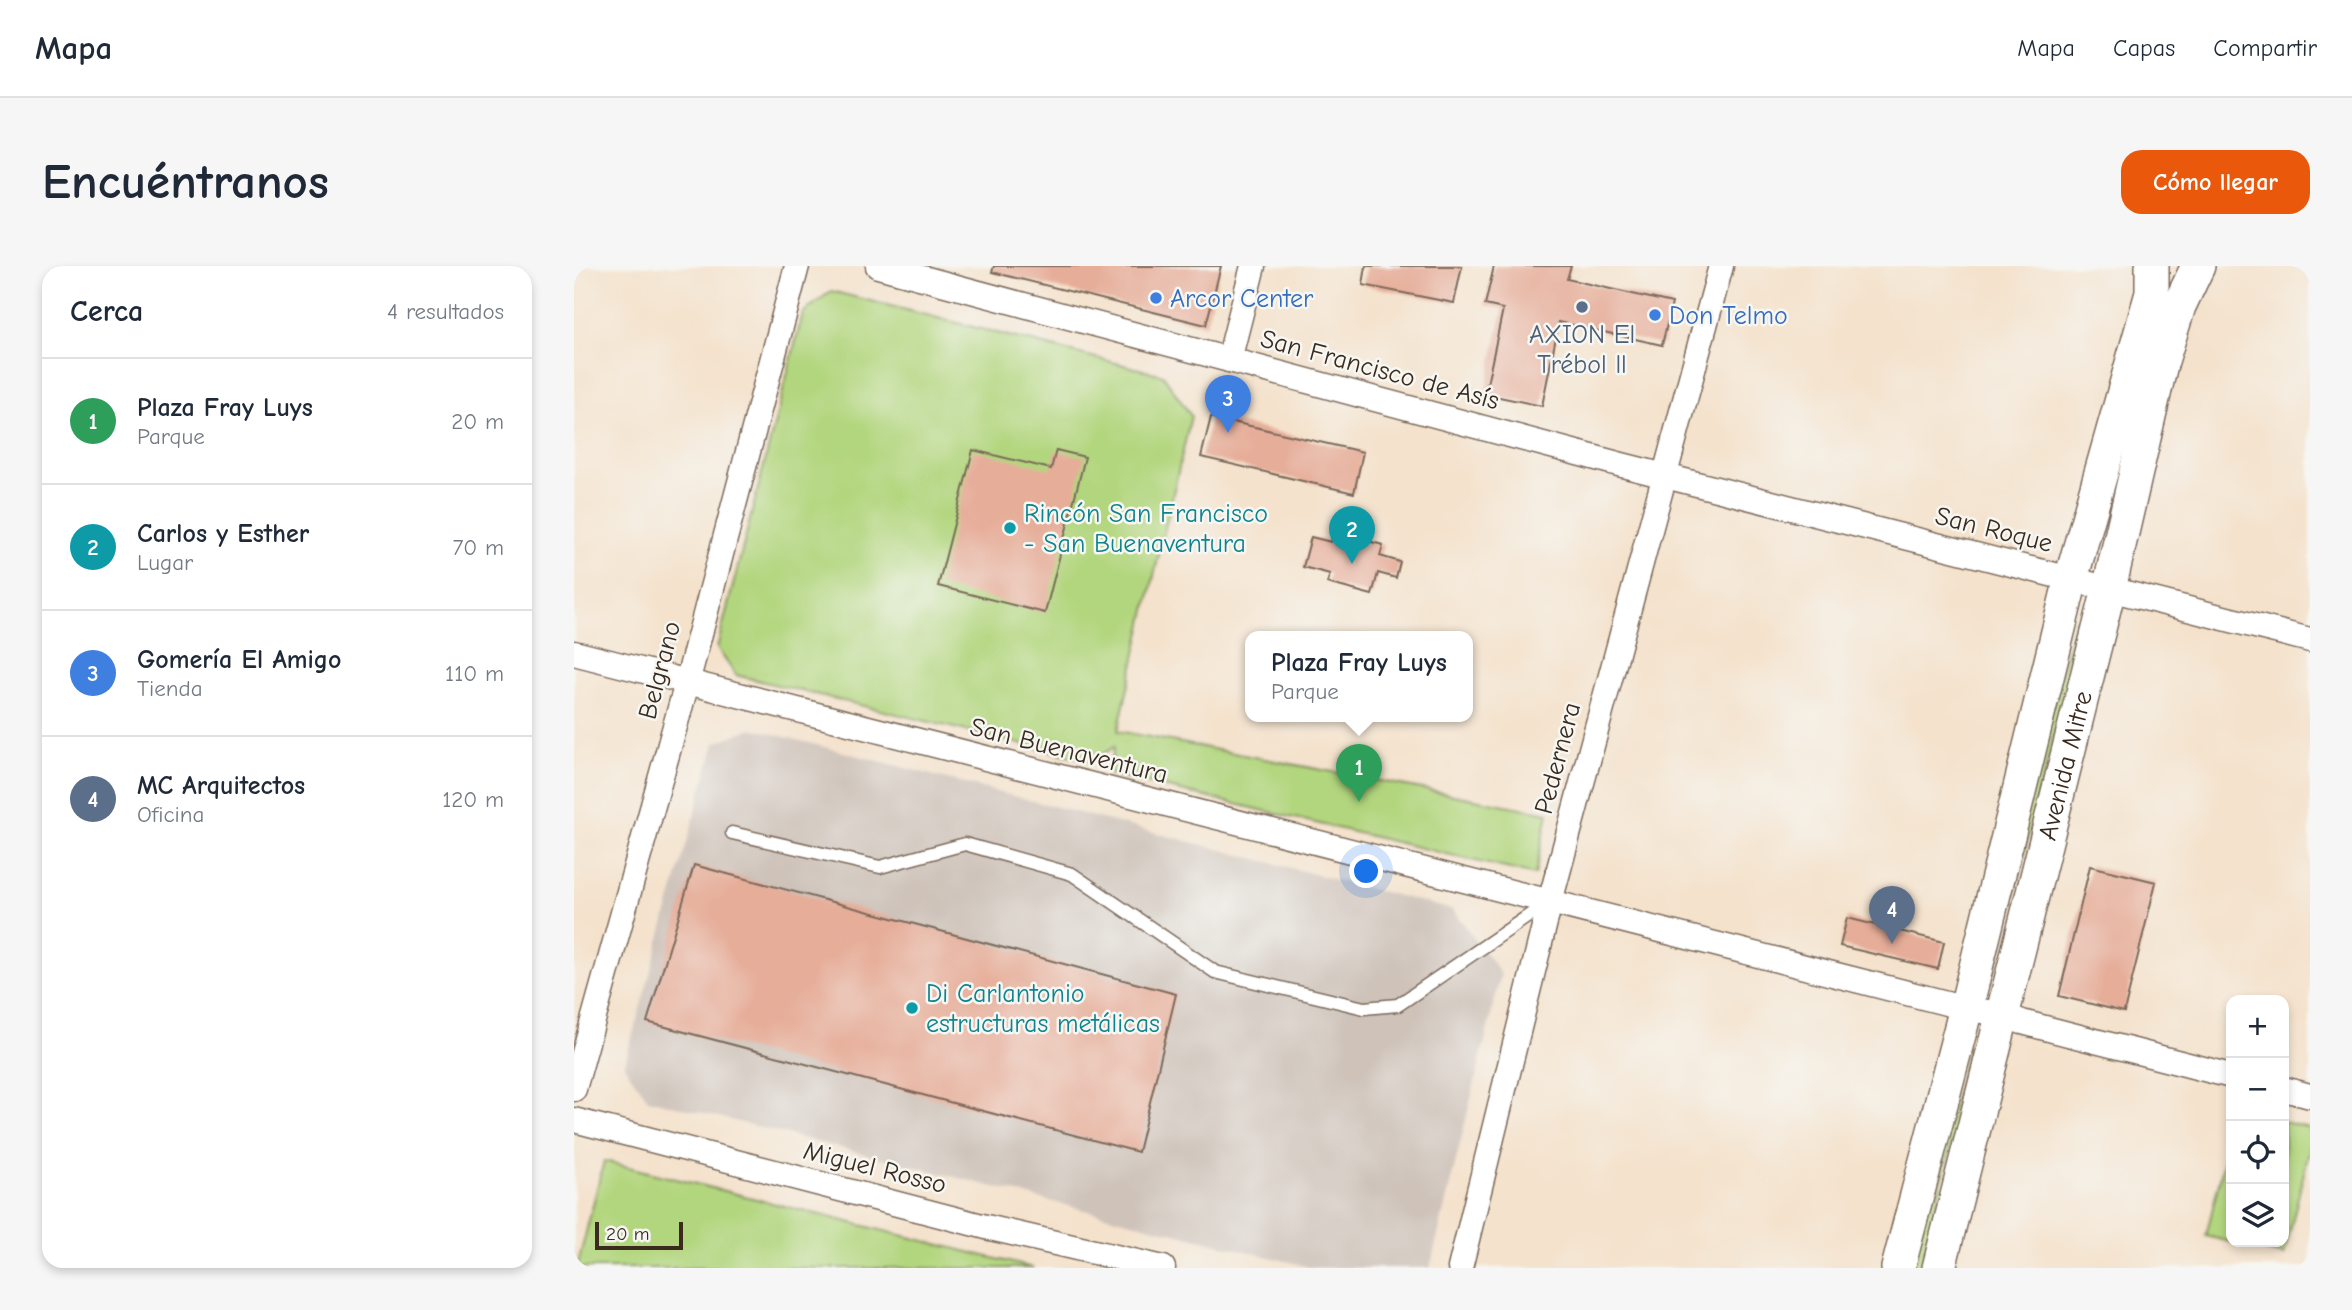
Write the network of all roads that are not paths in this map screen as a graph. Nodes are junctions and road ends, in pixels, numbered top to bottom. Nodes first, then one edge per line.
1 (797, 266) edge
2 (878, 266) edge
3 (1253, 266) edge
4 (1721, 266) edge
5 (2152, 266) edge
6 (2198, 266) edge
7 (1229, 360) junction
8 (1664, 475) junction
9 (2071, 579) junction
10 (2109, 589) junction
11 (2310, 640) edge
12 (574, 653) edge
13 (687, 683) junction
14 (732, 833) dead end
15 (1550, 902) junction
16 (1966, 1008) junction
17 (2004, 1015) junction
18 (2226, 1075) edge
19 (574, 1089) edge
20 (2289, 1090) edge
21 (2310, 1096) edge
22 (574, 1121) edge
23 (1163, 1268) edge
24 (1460, 1268) edge
25 (1898, 1268) edge
26 (1939, 1268) edge

1 - 13 street, Belgrano
2 - 7 street, San Francisco de Asís
3 - 7 street
4 - 8 street, Pedernera
5 - 9 main road, Avenida Mitre
6 - 10 main road, Avenida Mitre
7 - 8 street, San Francisco de Asís
8 - 9 street, San Roque
8 - 15 street, Pedernera
9 - 10 street, San Roque
9 - 16 main road, Avenida Mitre
10 - 11 street, San Roque
10 - 17 main road, Avenida Mitre
12 - 13 street, San Buenaventura
13 - 15 street, San Buenaventura
13 - 19 street, Belgrano
14 - 15 lane
15 - 16 street, San Buenaventura
15 - 24 street, Pedernera
16 - 17 street, San Buenaventura
16 - 25 main road, Avenida Mitre
17 - 18 street, San Buenaventura
17 - 26 main road, Avenida Mitre
20 - 21 street
22 - 23 street, Miguel Rosso

